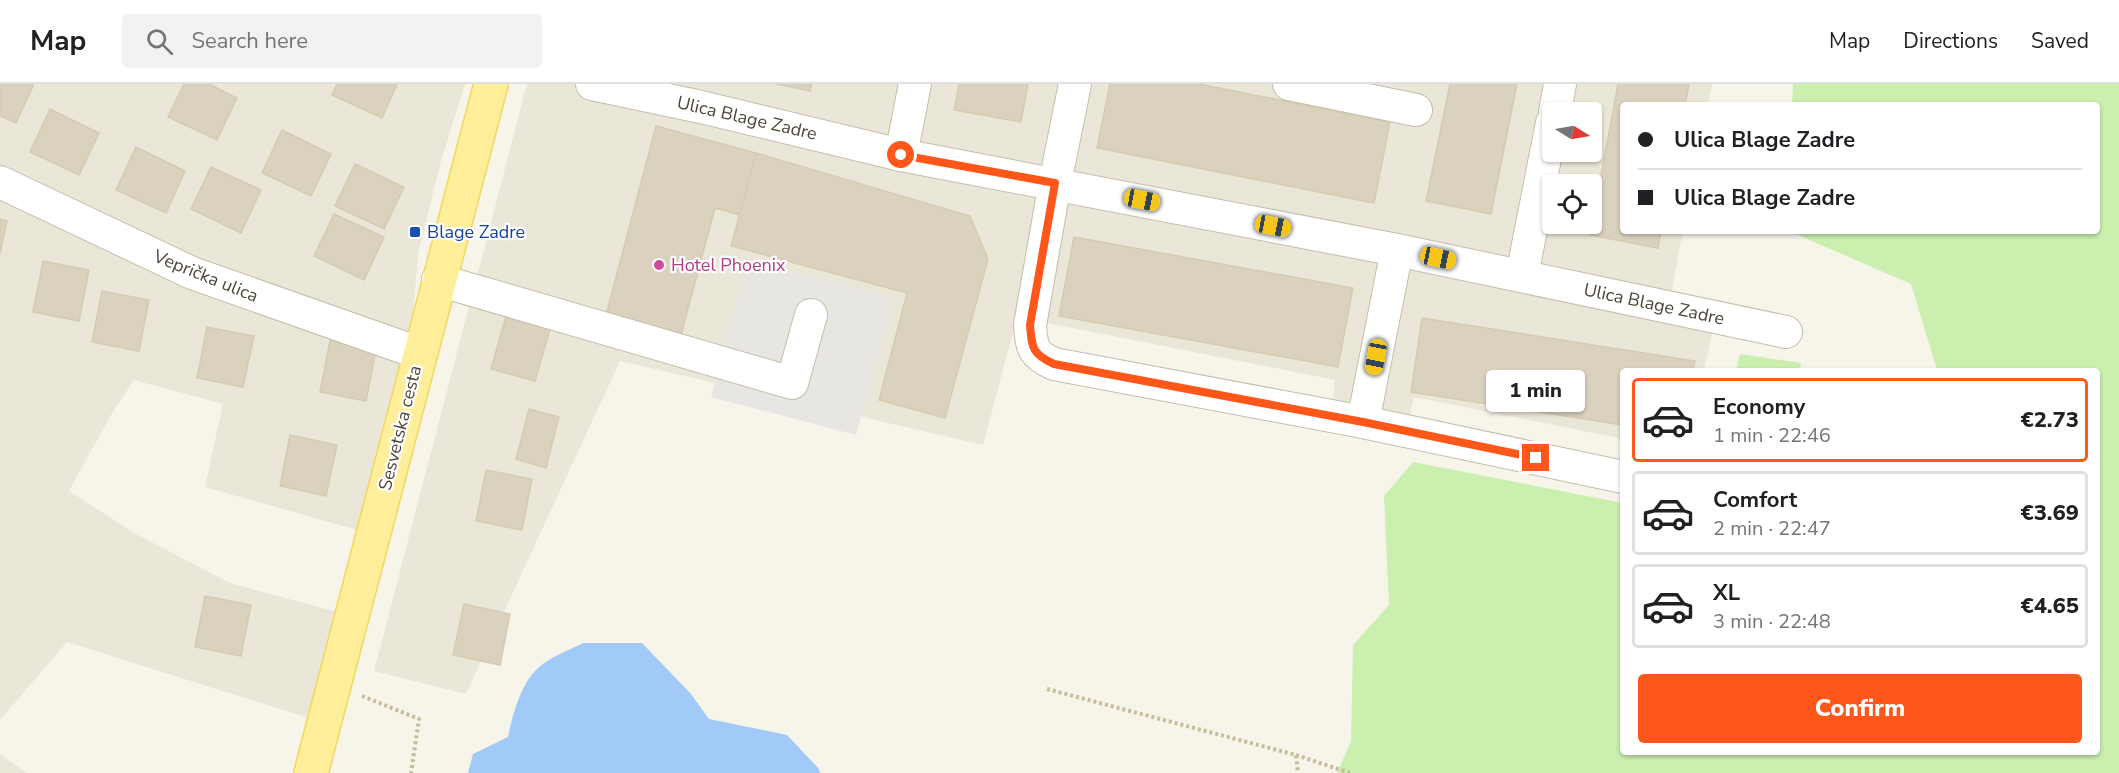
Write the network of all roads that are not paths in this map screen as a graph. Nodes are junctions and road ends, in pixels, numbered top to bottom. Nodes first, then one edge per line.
1 (491, 84) edge
2 (592, 84) edge
3 (915, 84) edge
4 (1075, 84) edge
5 (1289, 84) edge
6 (1560, 84) edge
7 (705, 95) edge
8 (1557, 102) edge
9 (1416, 110) dead end
10 (901, 155) junction
11 (1544, 162) edge
12 (0, 182) edge
13 (1055, 183) junction
14 (1396, 250) junction
15 (1522, 275) junction
16 (438, 280) junction
17 (811, 315) dead end
18 (1786, 332) dead end
19 (419, 352) junction
20 (1363, 422) junction
21 (1620, 476) edge
22 (311, 773) edge

1 - 16 main road, Sesvetska cesta
2 - 7 street, Ulica Blage Zadre
3 - 10 street
4 - 13 street
5 - 9 street
6 - 8 street
7 - 10 street, Ulica Blage Zadre
10 - 13 street, Ulica Blage Zadre
11 - 15 street
12 - 19 street, Veprička ulica
13 - 14 street, Ulica Blage Zadre
13 - 20 street
14 - 15 street, Ulica Blage Zadre
14 - 20 street
15 - 18 street, Ulica Blage Zadre
16 - 17 street
16 - 19 main road, Sesvetska cesta
19 - 22 main road, Sesvetska cesta
20 - 21 street

